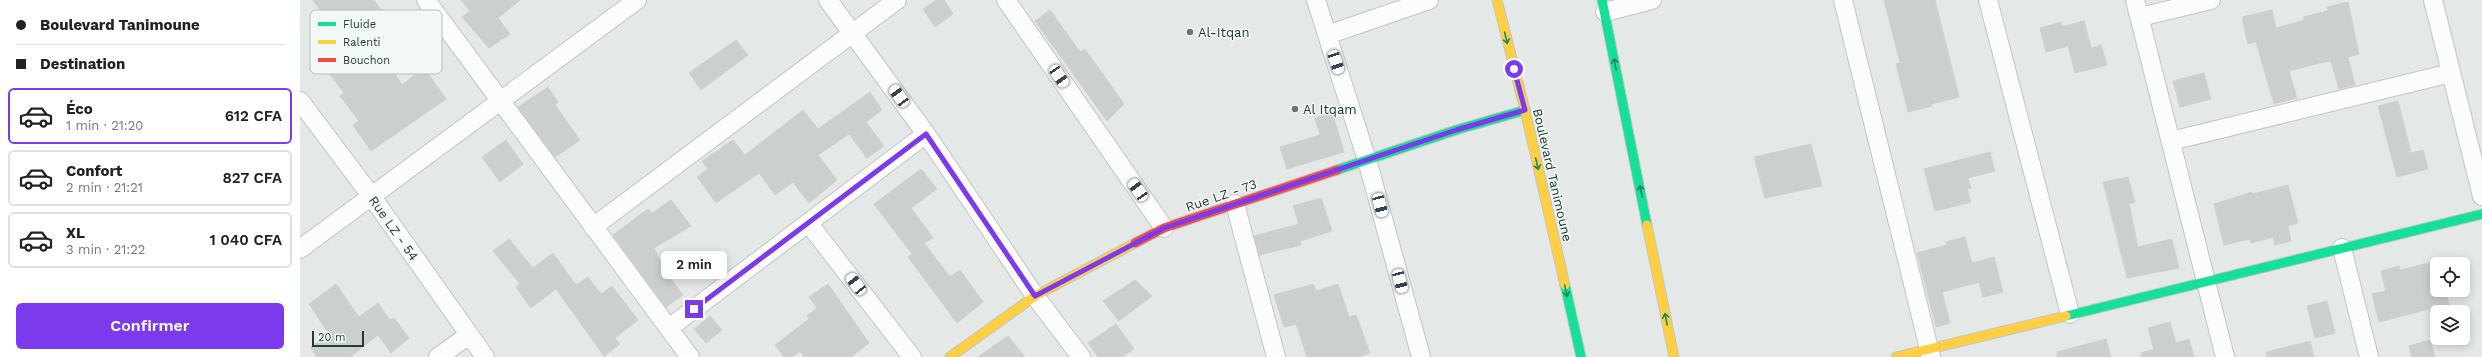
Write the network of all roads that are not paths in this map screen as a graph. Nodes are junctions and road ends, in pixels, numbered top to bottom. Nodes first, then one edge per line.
1 (426, 0) edge
2 (637, 0) edge
3 (828, 0) edge
4 (897, 0) edge
5 (1006, 0) edge
6 (1316, 0) edge
7 (1429, 0) edge
8 (1497, 0) edge
9 (1652, 0) edge
10 (1843, 0) edge
11 (1988, 0) edge
12 (2135, 0) edge
13 (2211, 0) edge
14 (2434, 0) edge
15 (1603, 6) edge
16 (433, 10) edge
17 (2140, 17) junction
18 (442, 22) edge
19 (853, 33) junction
20 (1327, 35) junction
21 (2451, 72) junction
22 (300, 101) edge
23 (501, 102) junction
24 (1525, 110) junction
25 (926, 134) junction
26 (2171, 141) junction
27 (1367, 160) junction
28 (2482, 196) edge
29 (372, 197) junction
30 (1235, 204) junction
31 (2482, 214) edge
32 (809, 224) junction
33 (593, 227) junction
34 (1164, 228) junction
35 (2342, 248) junction
36 (300, 249) edge
37 (2206, 281) junction
38 (1035, 296) junction
39 (2070, 314) junction
40 (669, 328) junction
41 (469, 335) junction
42 (1930, 353) edge
43 (438, 357) edge
44 (485, 357) edge
45 (690, 357) edge
46 (912, 357) edge
47 (950, 357) edge
48 (1081, 357) edge
49 (1276, 357) edge
50 (1421, 357) edge
51 (1581, 357) edge
52 (1674, 357) edge
53 (1896, 357) edge
54 (2225, 357) edge
55 (2369, 357) edge

1 - 16 street
2 - 23 street
3 - 19 street
4 - 19 street
5 - 34 street
6 - 20 street
7 - 20 street
8 -> 24 street, Boulevard Tanimoune
9 - 15 street
10 - 42 street
11 - 39 street
12 - 17 street
13 - 17 street
14 - 21 street
52 -> 15 street
17 - 26 street
18 - 23 street
19 - 25 street
19 - 33 street
20 - 27 street
21 - 26 street
21 - 28 street
22 - 29 street, Rue LZ - 54
23 - 29 street
23 - 33 street
24 - 27 street, Rue LZ - 73
24 -> 51 street, Boulevard Tanimoune
25 - 32 street
25 - 38 street
26 - 37 street
27 - 30 street, Rue LZ - 73
27 - 50 street
29 - 36 street
29 - 41 street, Rue LZ - 54
30 - 34 street, Rue LZ - 73
30 - 49 street
31 - 35 street
32 - 40 street
32 - 46 street
33 - 40 street
34 - 38 street, Rue LZ - 73
35 - 37 street
35 - 55 street
37 - 39 street
37 - 54 street
38 - 47 street, Rue LZ - 73
38 - 48 street
39 - 42 street
40 - 45 street
41 - 43 street
41 - 44 street, Rue LZ - 54
42 - 53 street

